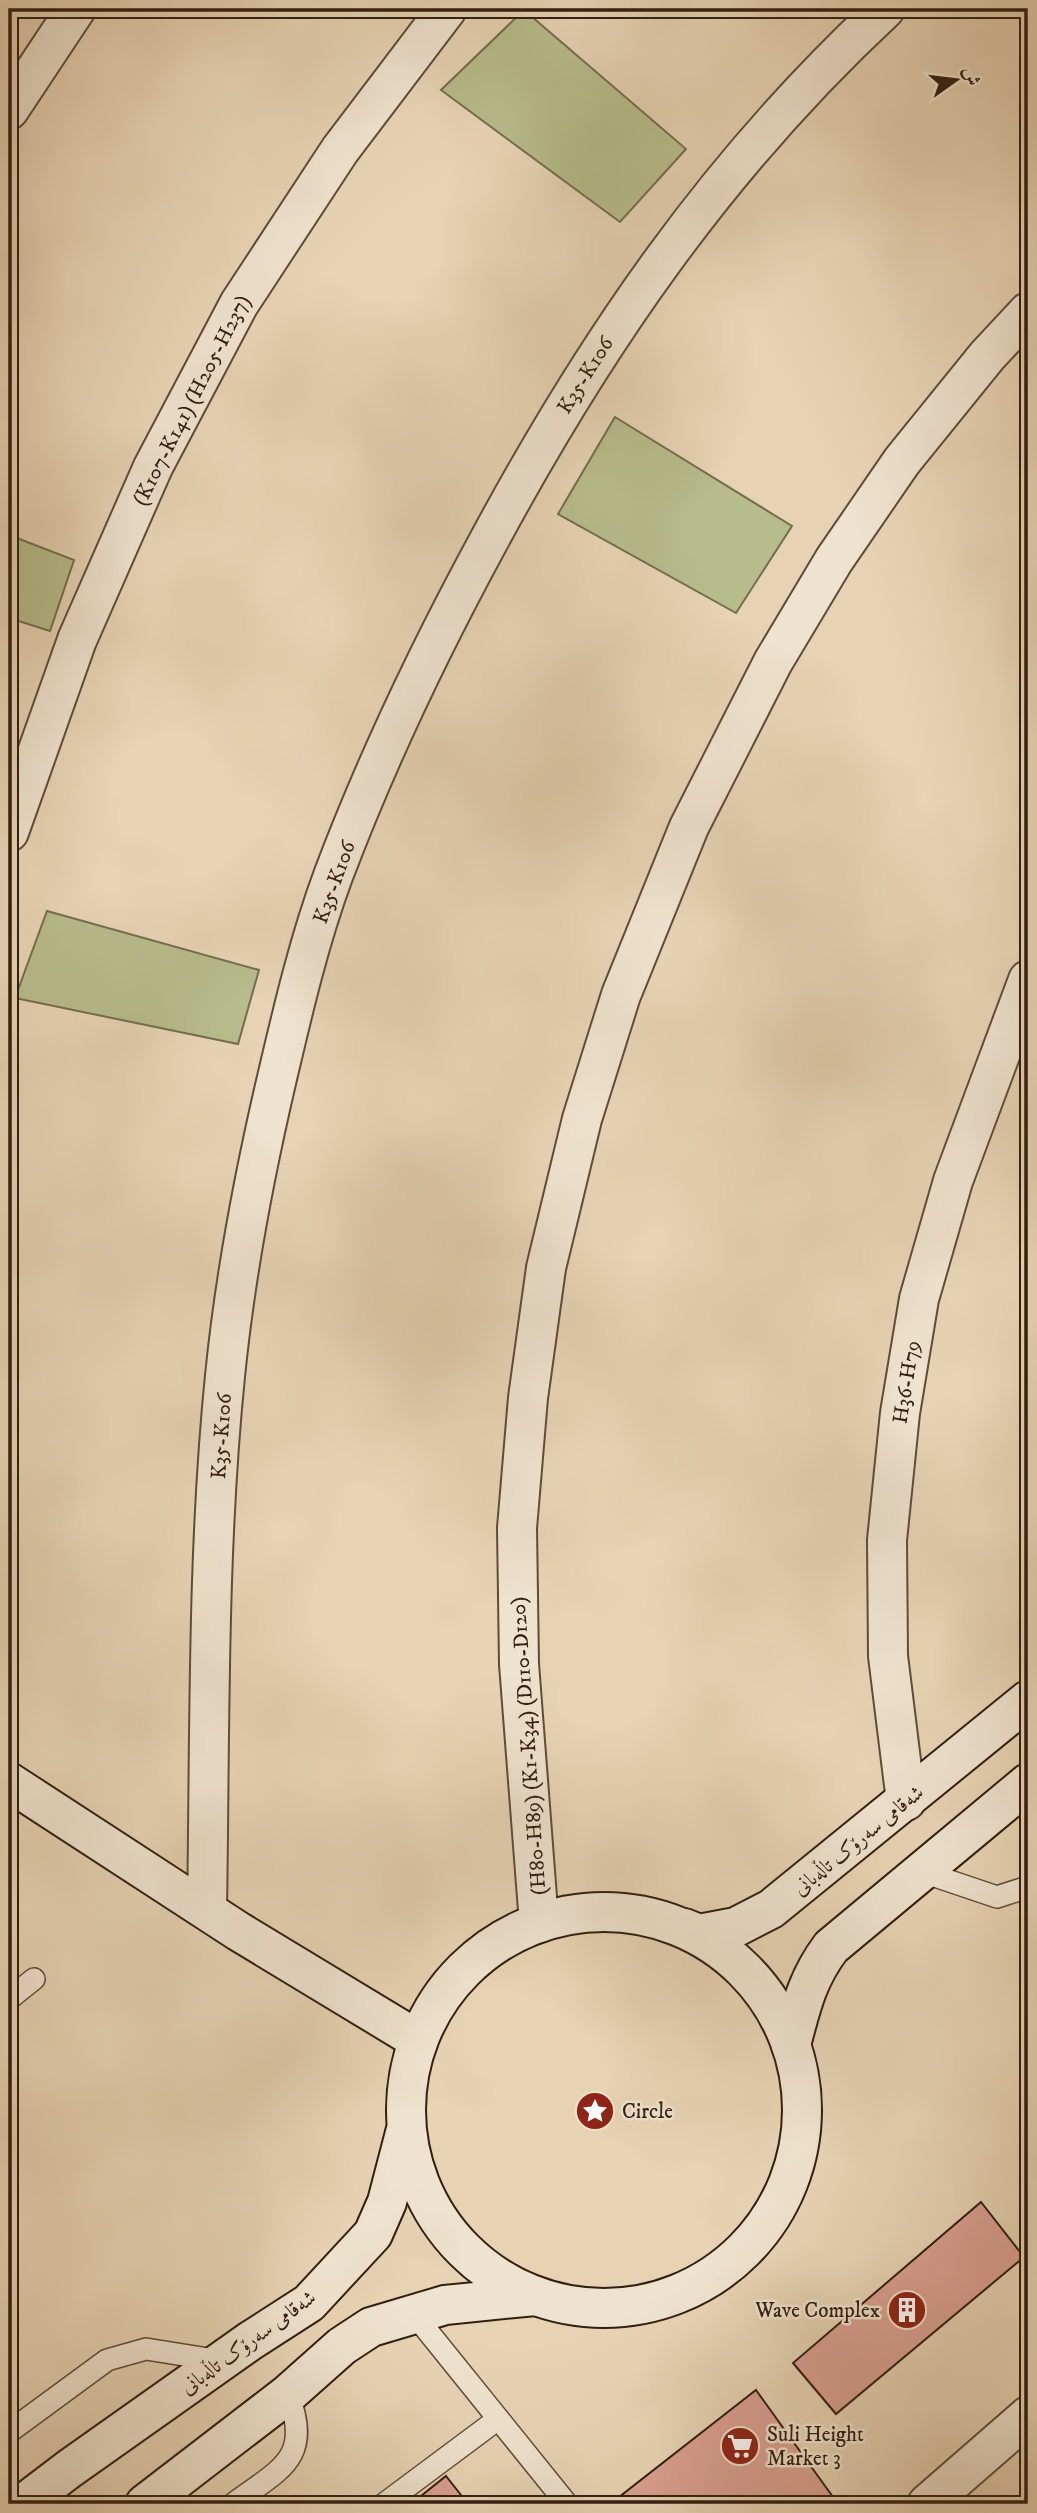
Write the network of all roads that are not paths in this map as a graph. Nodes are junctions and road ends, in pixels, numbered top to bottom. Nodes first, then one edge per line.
1 (76, 9) edge
2 (447, 9) edge
3 (885, 9) edge
4 (9, 110) edge
5 (1028, 312) edge
6 (9, 832) edge
7 (1028, 980) edge
8 (1028, 1700) edge
9 (9, 1782) edge
10 (1028, 1783) edge
11 (906, 1801) junction
12 (920, 1871) junction
13 (1028, 1887) edge
14 (207, 1910) junction
15 (669, 1922) junction
16 (539, 1923) junction
17 (34, 1979) dead end
18 (9, 1999) edge
19 (418, 2040) junction
20 (791, 2045) junction
21 (407, 2128) junction
22 (535, 2296) junction
23 (413, 2313) junction
24 (224, 2361) junction
25 (288, 2394) junction
26 (1028, 2416) edge
27 (498, 2419) junction
28 (9, 2432) edge
29 (23, 2504) edge
30 (145, 2504) edge
31 (233, 2504) edge
32 (384, 2504) edge
33 (568, 2504) edge
34 (927, 2504) edge

1 - 4 street
2 - 6 street, (K107-K141) (H205-H237)
3 - 14 street, K35-K106
5 - 16 street, (H80-H89) (K1-K34) (D110-D120)
7 - 11 street, H36-H79
8 - 11 street, شەقامی سەرۆک تاڵەبانی
9 - 14 street
10 - 12 street
11 - 15 street, شەقامی سەرۆک تاڵەبانی
12 - 13 lane
12 - 20 street
14 - 19 street
15 - 16 street
15 - 20 street
16 - 19 street
17 - 18 lane
19 - 21 street
20 - 22 street
21 - 22 street
21 - 24 street, شەقامی سەرۆک تاڵەبانی
22 - 23 street
23 - 25 street
23 - 27 lane
24 - 28 lane
24 - 29 street, شەقامی سەرۆک تاڵەبانی
25 - 30 street
25 - 31 lane
26 - 34 street
27 - 32 lane
27 - 33 lane

